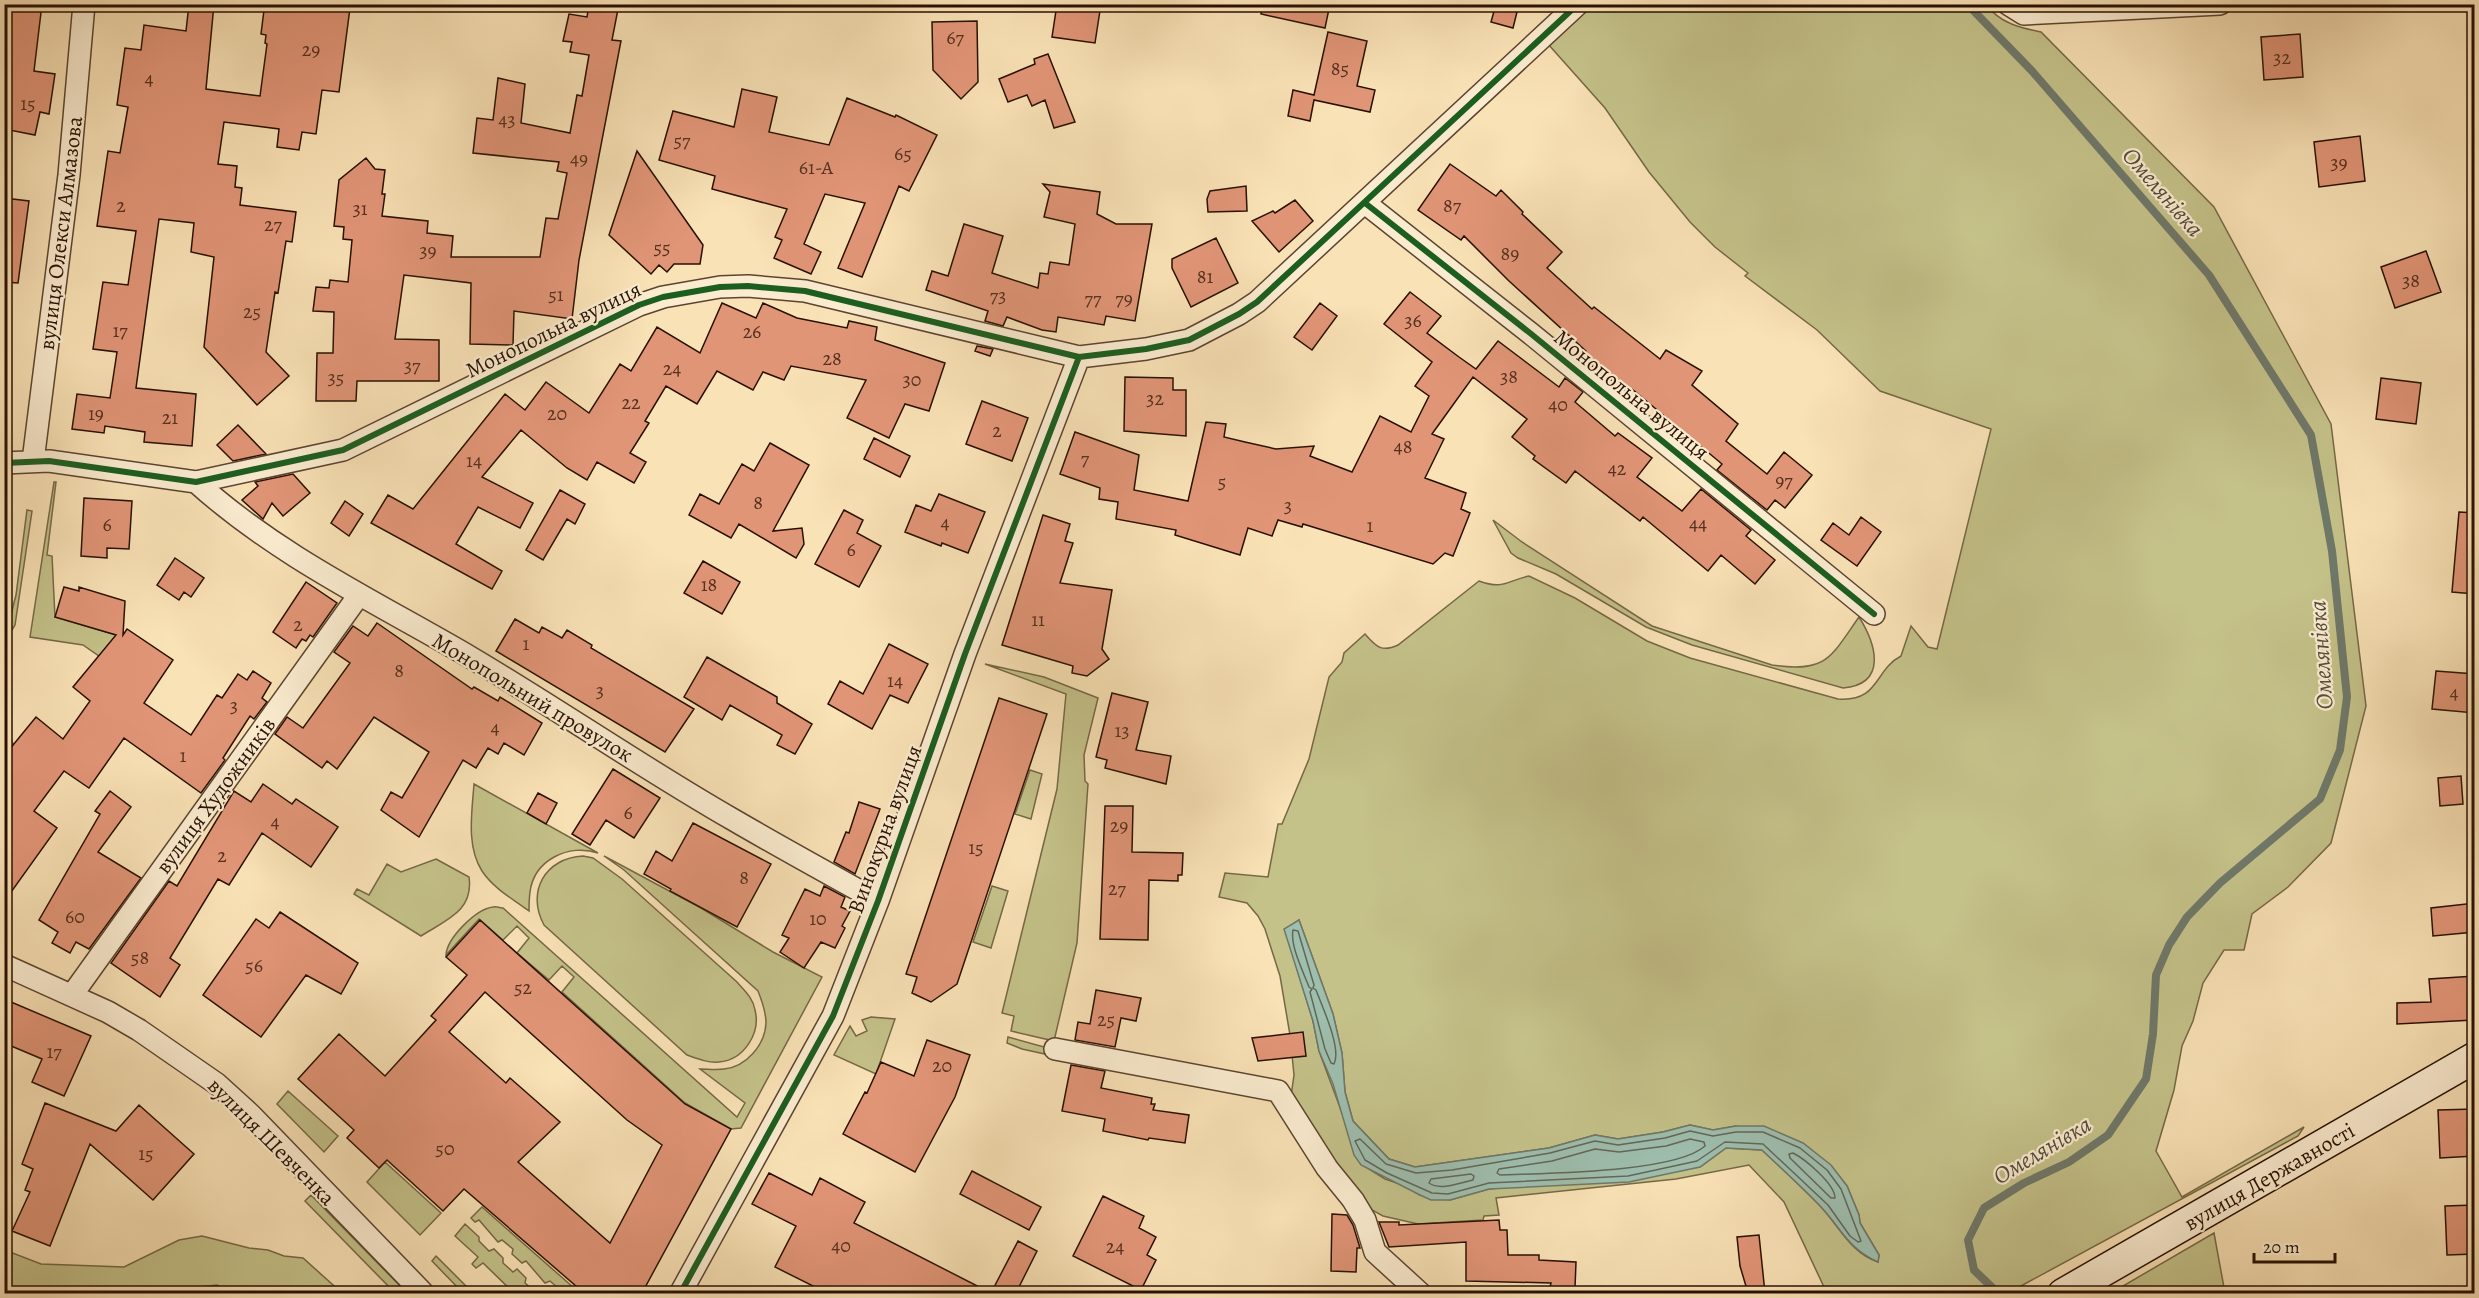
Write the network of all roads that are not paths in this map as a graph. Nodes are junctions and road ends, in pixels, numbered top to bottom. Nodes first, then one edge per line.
1 (84, 4) edge
2 (1578, 4) edge
3 (2220, 4) edge
4 (2016, 9) edge
5 (1365, 203) junction
6 (1079, 357) junction
7 (33, 461) junction
8 (4, 463) edge
9 (196, 482) junction
10 (359, 595) junction
11 (1874, 614) dead end
12 (878, 901) junction
13 (4, 965) edge
14 (72, 995) junction
15 (1055, 1049) dead end
16 (2475, 1058) edge
17 (424, 1293) edge
18 (680, 1293) edge
19 (1421, 1293) edge
20 (2063, 1293) edge

1 - 7 street, вулиця Олекси Алмазова
2 - 5 street, Монопольна вулиця
3 - 4 street
5 - 6 street, Монопольна вулиця
5 - 11 street, Монопольна вулиця
6 - 9 street, Монопольна вулиця
6 - 12 street, Винокурна вулиця
7 - 8 street, Монопольна вулиця
7 - 9 street, Монопольна вулиця
9 - 10 street, Монопольний провулок
10 - 12 street, Монопольний провулок
10 - 14 street, вулиця Художників
12 - 18 street, Винокурна вулиця
13 - 14 street, вулиця Шевченка
14 - 17 street, вулиця Шевченка
15 - 19 street
16 - 20 street, вулиця Державності

